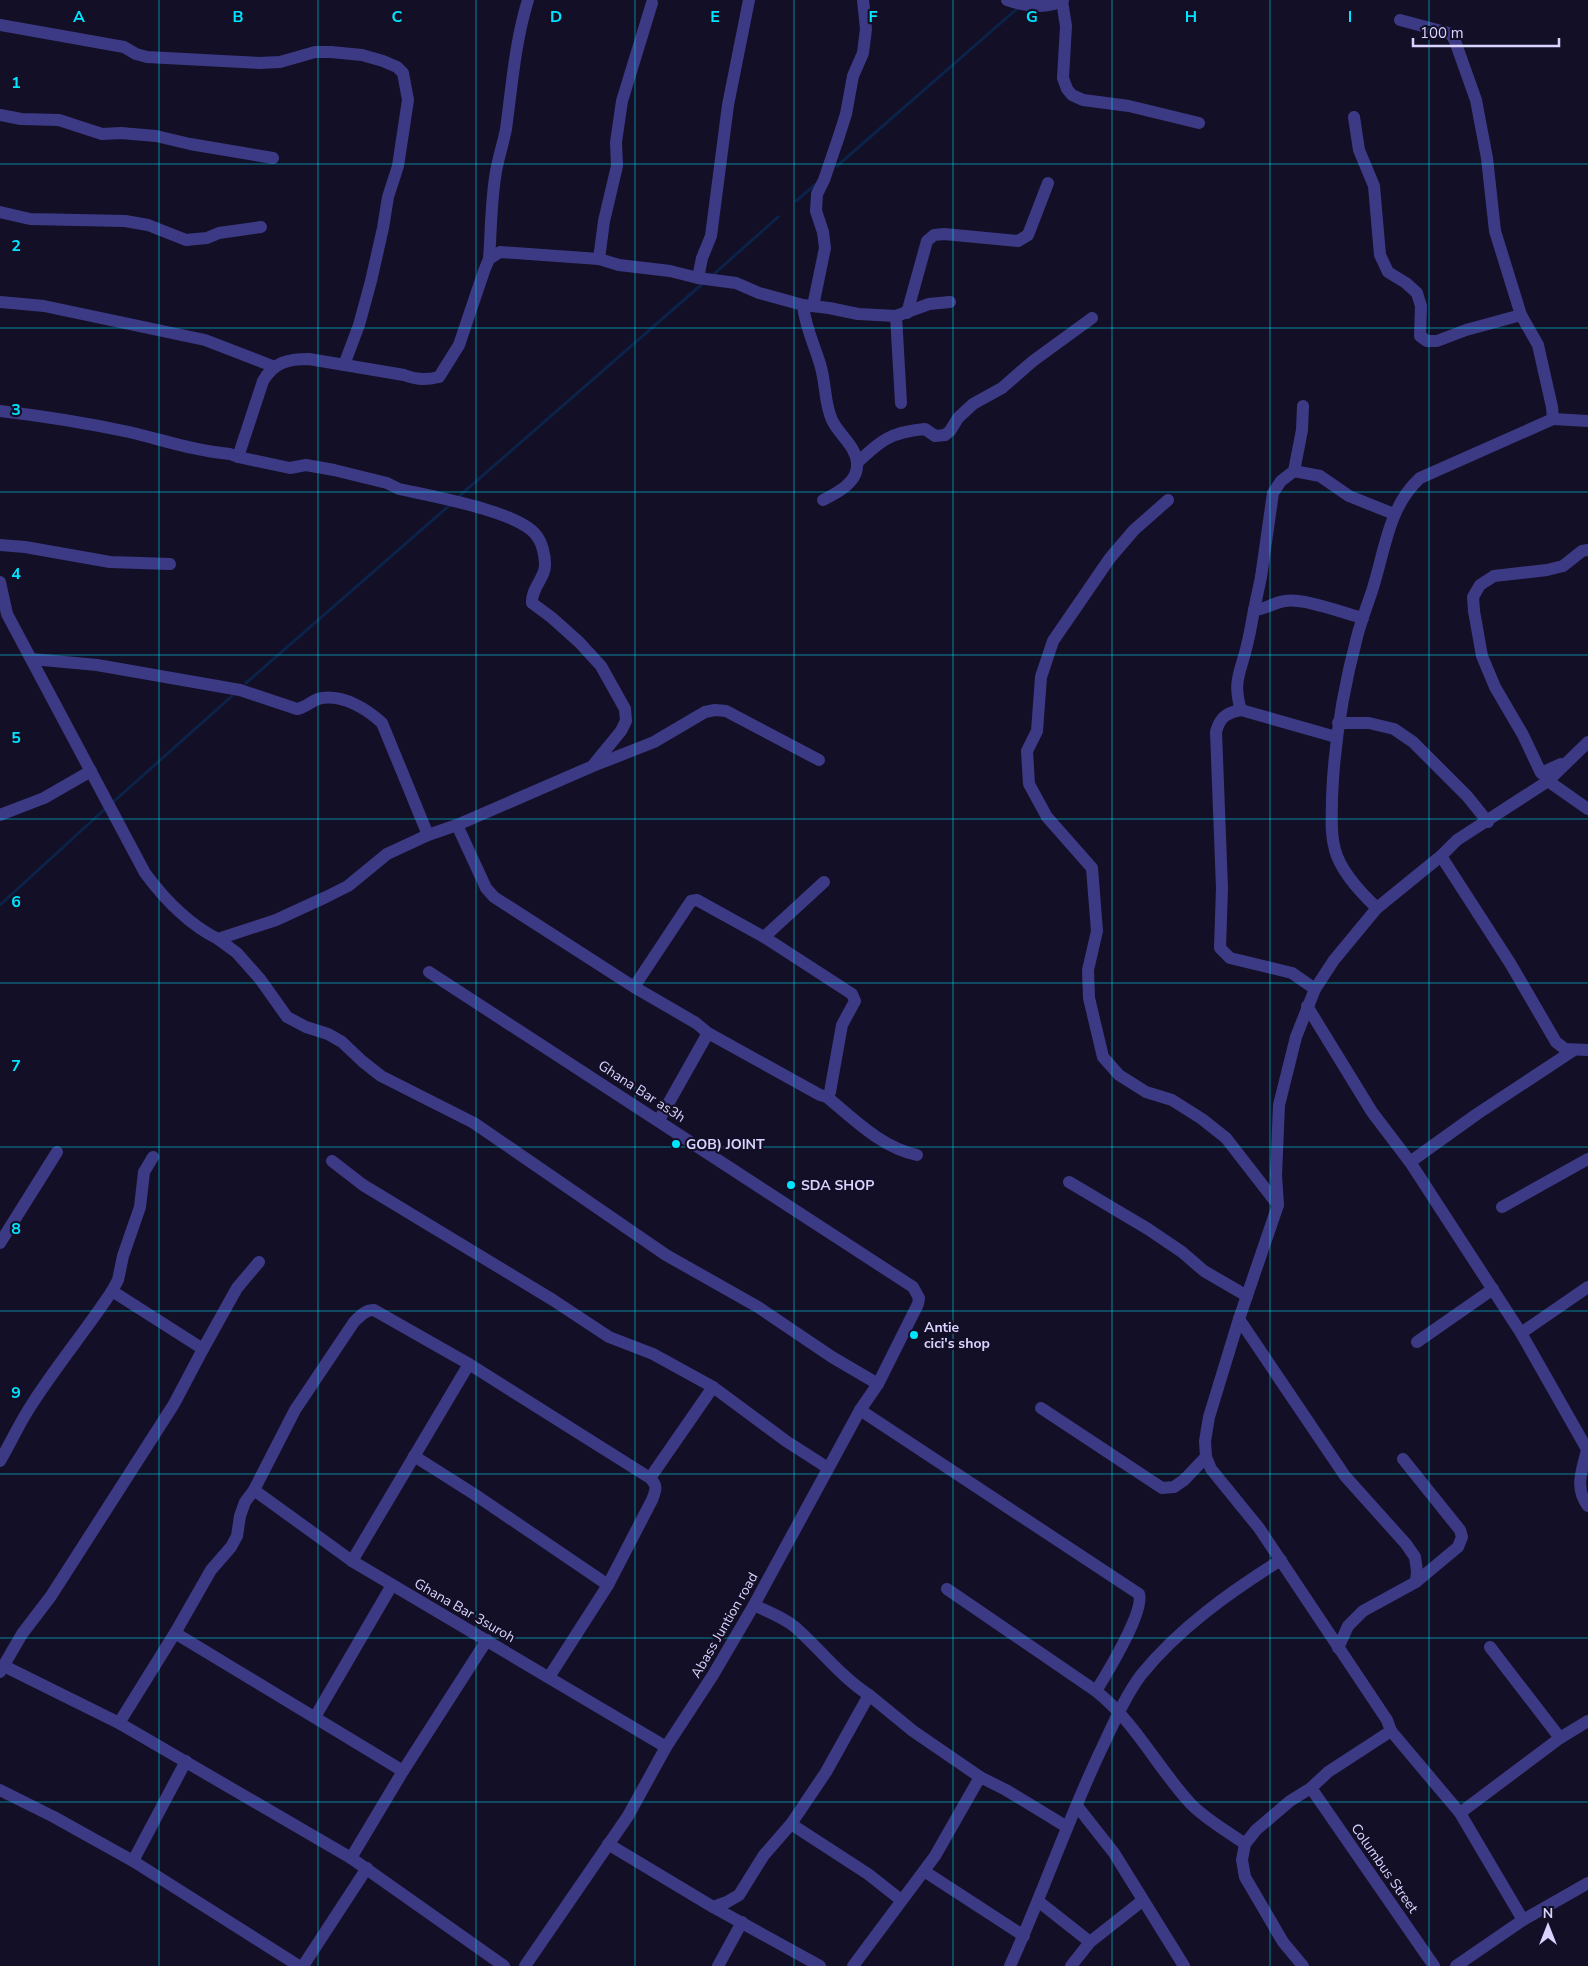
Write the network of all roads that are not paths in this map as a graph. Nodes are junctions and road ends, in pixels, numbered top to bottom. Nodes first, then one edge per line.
1 (528, 0) edge
2 (749, 0) edge
3 (863, 0) edge
4 (1007, 0) edge
5 (1062, 1) edge
6 (652, 3) dead end
7 (1400, 20) dead end
8 (0, 25) edge
9 (0, 115) edge
10 (1354, 117) dead end
11 (1198, 123) dead end
12 (273, 158) dead end
13 (1048, 183) dead end
14 (0, 212) edge
15 (261, 227) dead end
16 (489, 258) junction
17 (599, 259) junction
18 (698, 278) junction
19 (0, 302) edge
20 (950, 302) dead end
21 (808, 306) junction
22 (902, 314) junction
23 (1521, 315) junction
24 (1092, 318) dead end
25 (344, 365) junction
26 (275, 367) junction
27 (901, 403) dead end
28 (1303, 406) dead end
29 (0, 411) edge
30 (1553, 419) junction
31 (1588, 421) edge
32 (238, 457) junction
33 (857, 463) junction
34 (1294, 471) junction
35 (823, 500) dead end
36 (1168, 500) dead end
37 (1394, 514) junction
38 (0, 545) edge
39 (1588, 550) edge
40 (170, 564) dead end
41 (0, 582) edge
42 (1254, 610) junction
43 (1363, 618) junction
44 (32, 659) junction
45 (1241, 710) junction
46 (1338, 723) junction
47 (1336, 737) junction
48 (1584, 745) edge
49 (819, 760) dead end
50 (593, 766) junction
51 (91, 771) junction
52 (1548, 781) junction
53 (1588, 809) edge
54 (0, 815) edge
55 (1488, 822) junction
56 (457, 825) junction
57 (428, 835) junction
58 (1441, 856) junction
59 (824, 882) dead end
60 (1377, 908) junction
61 (764, 937) junction
62 (218, 939) junction
63 (429, 972) dead end
64 (634, 986) junction
65 (1314, 988) junction
66 (1307, 1006) junction
67 (708, 1033) junction
68 (1574, 1050) junction
69 (1588, 1050) edge
70 (827, 1097) junction
71 (659, 1120) junction
72 (57, 1152) dead end
73 (917, 1155) dead end
74 (153, 1157) dead end
75 (1588, 1159) edge
76 (332, 1161) dead end
77 (1410, 1162) junction
78 (1069, 1182) dead end
79 (1278, 1205) junction
80 (1502, 1208) dead end
81 (0, 1243) edge
82 (259, 1262) dead end
83 (913, 1287) joint
84 (1588, 1288) edge
85 (1493, 1289) junction
86 (112, 1290) junction
87 (1247, 1296) junction
88 (1239, 1319) junction
89 (1521, 1333) junction
90 (1417, 1342) dead end
91 (203, 1349) junction
92 (468, 1364) junction
93 (878, 1384) junction
94 (714, 1387) junction
95 (1041, 1408) dead end
96 (860, 1410) junction
97 (1587, 1450) edge
98 (414, 1456) junction
99 (1206, 1457) junction
100 (1403, 1459) dead end
101 (0, 1461) edge
102 (828, 1468) junction
103 (650, 1478) junction
104 (254, 1490) junction
105 (1588, 1506) edge
106 (1281, 1560) junction
107 (352, 1561) junction
108 (1416, 1582) junction
109 (392, 1585) junction
110 (608, 1585) junction
111 (948, 1589) dead end
112 (754, 1605) junction
113 (175, 1632) junction
114 (487, 1640) junction
115 (1490, 1647) dead end
116 (1338, 1648) junction
117 (2, 1669) edge
118 (549, 1677) junction
119 (1096, 1691) junction
120 (869, 1695) junction
121 (1119, 1713) junction
122 (315, 1716) junction
123 (1588, 1721) edge
124 (119, 1723) junction
125 (1391, 1731) junction
126 (1560, 1738) junction
127 (666, 1747) junction
128 (186, 1761) junction
129 (403, 1771) junction
130 (980, 1777) junction
131 (1311, 1788) junction
132 (0, 1790) edge
133 (1076, 1806) junction
134 (1460, 1813) junction
135 (791, 1824) junction
136 (1067, 1827) junction
137 (608, 1844) junction
138 (1246, 1844) junction
139 (351, 1858) junction
140 (133, 1861) junction
141 (367, 1868) junction
142 (924, 1871) junction
143 (1588, 1883) edge
144 (901, 1900) junction
145 (1038, 1901) junction
146 (1142, 1901) junction
147 (713, 1906) junction
148 (1523, 1920) junction
149 (742, 1922) junction
150 (1024, 1936) junction
151 (1090, 1942) junction
152 (299, 1966) edge
153 (303, 1966) edge
154 (504, 1966) edge
155 (525, 1966) edge
156 (718, 1966) edge
157 (820, 1966) edge
158 (853, 1966) edge
159 (1010, 1966) edge
160 (1071, 1966) edge
161 (1184, 1966) edge
162 (1303, 1966) edge
163 (1434, 1966) edge
164 (1456, 1966) edge

1 - 16 street
2 - 18 street
3 - 21 street
4 - 5 street
5 - 11 street
6 - 17 street
7 - 23 street
8 - 25 street
9 - 12 street
10 - 23 street
13 - 22 street
14 - 15 street
16 - 17 street
16 - 25 street
17 - 18 street
18 - 21 street
19 - 26 street
20 - 22 street
21 - 22 street
21 - 33 street
22 - 27 street
23 - 30 street
24 - 33 street
25 - 26 street
26 - 32 street
28 - 34 street
29 - 32 street
30 - 31 street
30 - 37 street
32 - 50 street
33 - 35 street
34 - 37 street
34 - 42 street
36 - 79 street
37 - 43 street
38 - 40 street
39 - 48 street
41 - 44 street
42 - 43 street
42 - 45 street
43 - 46 street
44 - 51 street
44 - 57 street
45 - 47 street
45 - 65 street
46 - 47 street
46 - 55 street
47 - 60 street
48 - 52 street
49 - 50 street
50 - 56 street
51 - 54 street
51 - 62 street
52 - 53 street
52 - 55 street
55 - 58 street
56 - 57 street
56 - 64 street
57 - 62 street
58 - 60 street
58 - 68 street
59 - 61 street
60 - 65 street
61 - 64 street
61 - 70 street
62 - 93 street
63 - 71 street, Ghana Bar as3h
64 - 67 street
65 - 66 street
66 - 77 street
66 - 79 street
67 - 70 street
67 - 71 street
68 - 69 street
68 - 77 street
70 - 73 street
71 - 83 street, Ghana Bar as3h
72 - 81 street
74 - 86 street
75 - 80 street
76 - 94 street
77 - 85 street
78 - 87 street
79 - 87 street
82 - 91 street
83 - 93 street, Abass Juntion road
84 - 89 street
85 - 89 street
85 - 90 street
86 - 91 street
86 - 101 street
87 - 88 street
88 - 99 street
88 - 108 street
89 - 97 street
91 - 117 street
92 - 98 street
92 - 103 street
92 - 104 street
93 - 96 street, Abass Juntion road
94 - 102 street
94 - 103 street
95 - 99 street
96 - 102 street, Abass Juntion road
96 - 119 street
97 - 105 street
98 - 107 street
98 - 110 street
99 - 106 street
100 - 108 street
102 - 112 street, Abass Juntion road
103 - 110 street
104 - 107 street, Ghana Bar 3suroh
104 - 113 street
106 - 116 street
106 - 121 street
107 - 109 street, Ghana Bar 3suroh
108 - 116 street
109 - 114 street, Ghana Bar 3suroh
109 - 122 street
110 - 118 street
111 - 119 street
112 - 120 street
112 - 127 street, Abass Juntion road
113 - 122 street
113 - 124 street
114 - 118 street, Ghana Bar 3suroh
114 - 129 street
115 - 126 street
116 - 125 street
117 - 124 street
118 - 127 street, Ghana Bar 3suroh
119 - 121 street
120 - 130 street
120 - 135 street
121 - 133 street
121 - 138 street
122 - 129 street
123 - 126 street
124 - 128 street
125 - 131 street
125 - 134 street
126 - 134 street
127 - 137 street, Abass Juntion road
128 - 139 street
128 - 140 street
129 - 139 street
130 - 136 street
130 - 142 street
131 - 138 street
131 - 163 street, Columbus Street
132 - 140 street
133 - 136 street
133 - 146 street
134 - 148 street
135 - 144 street
135 - 147 street
136 - 145 street
137 - 147 street
137 - 155 street, Abass Juntion road
138 - 162 street
139 - 141 street
140 - 152 street
141 - 153 street
141 - 154 street
142 - 144 street
142 - 150 street
143 - 148 street
144 - 158 street
145 - 150 street
145 - 151 street
146 - 151 street
146 - 161 street
147 - 149 street
148 - 164 street
149 - 156 street
149 - 157 street
150 - 159 street
151 - 160 street

